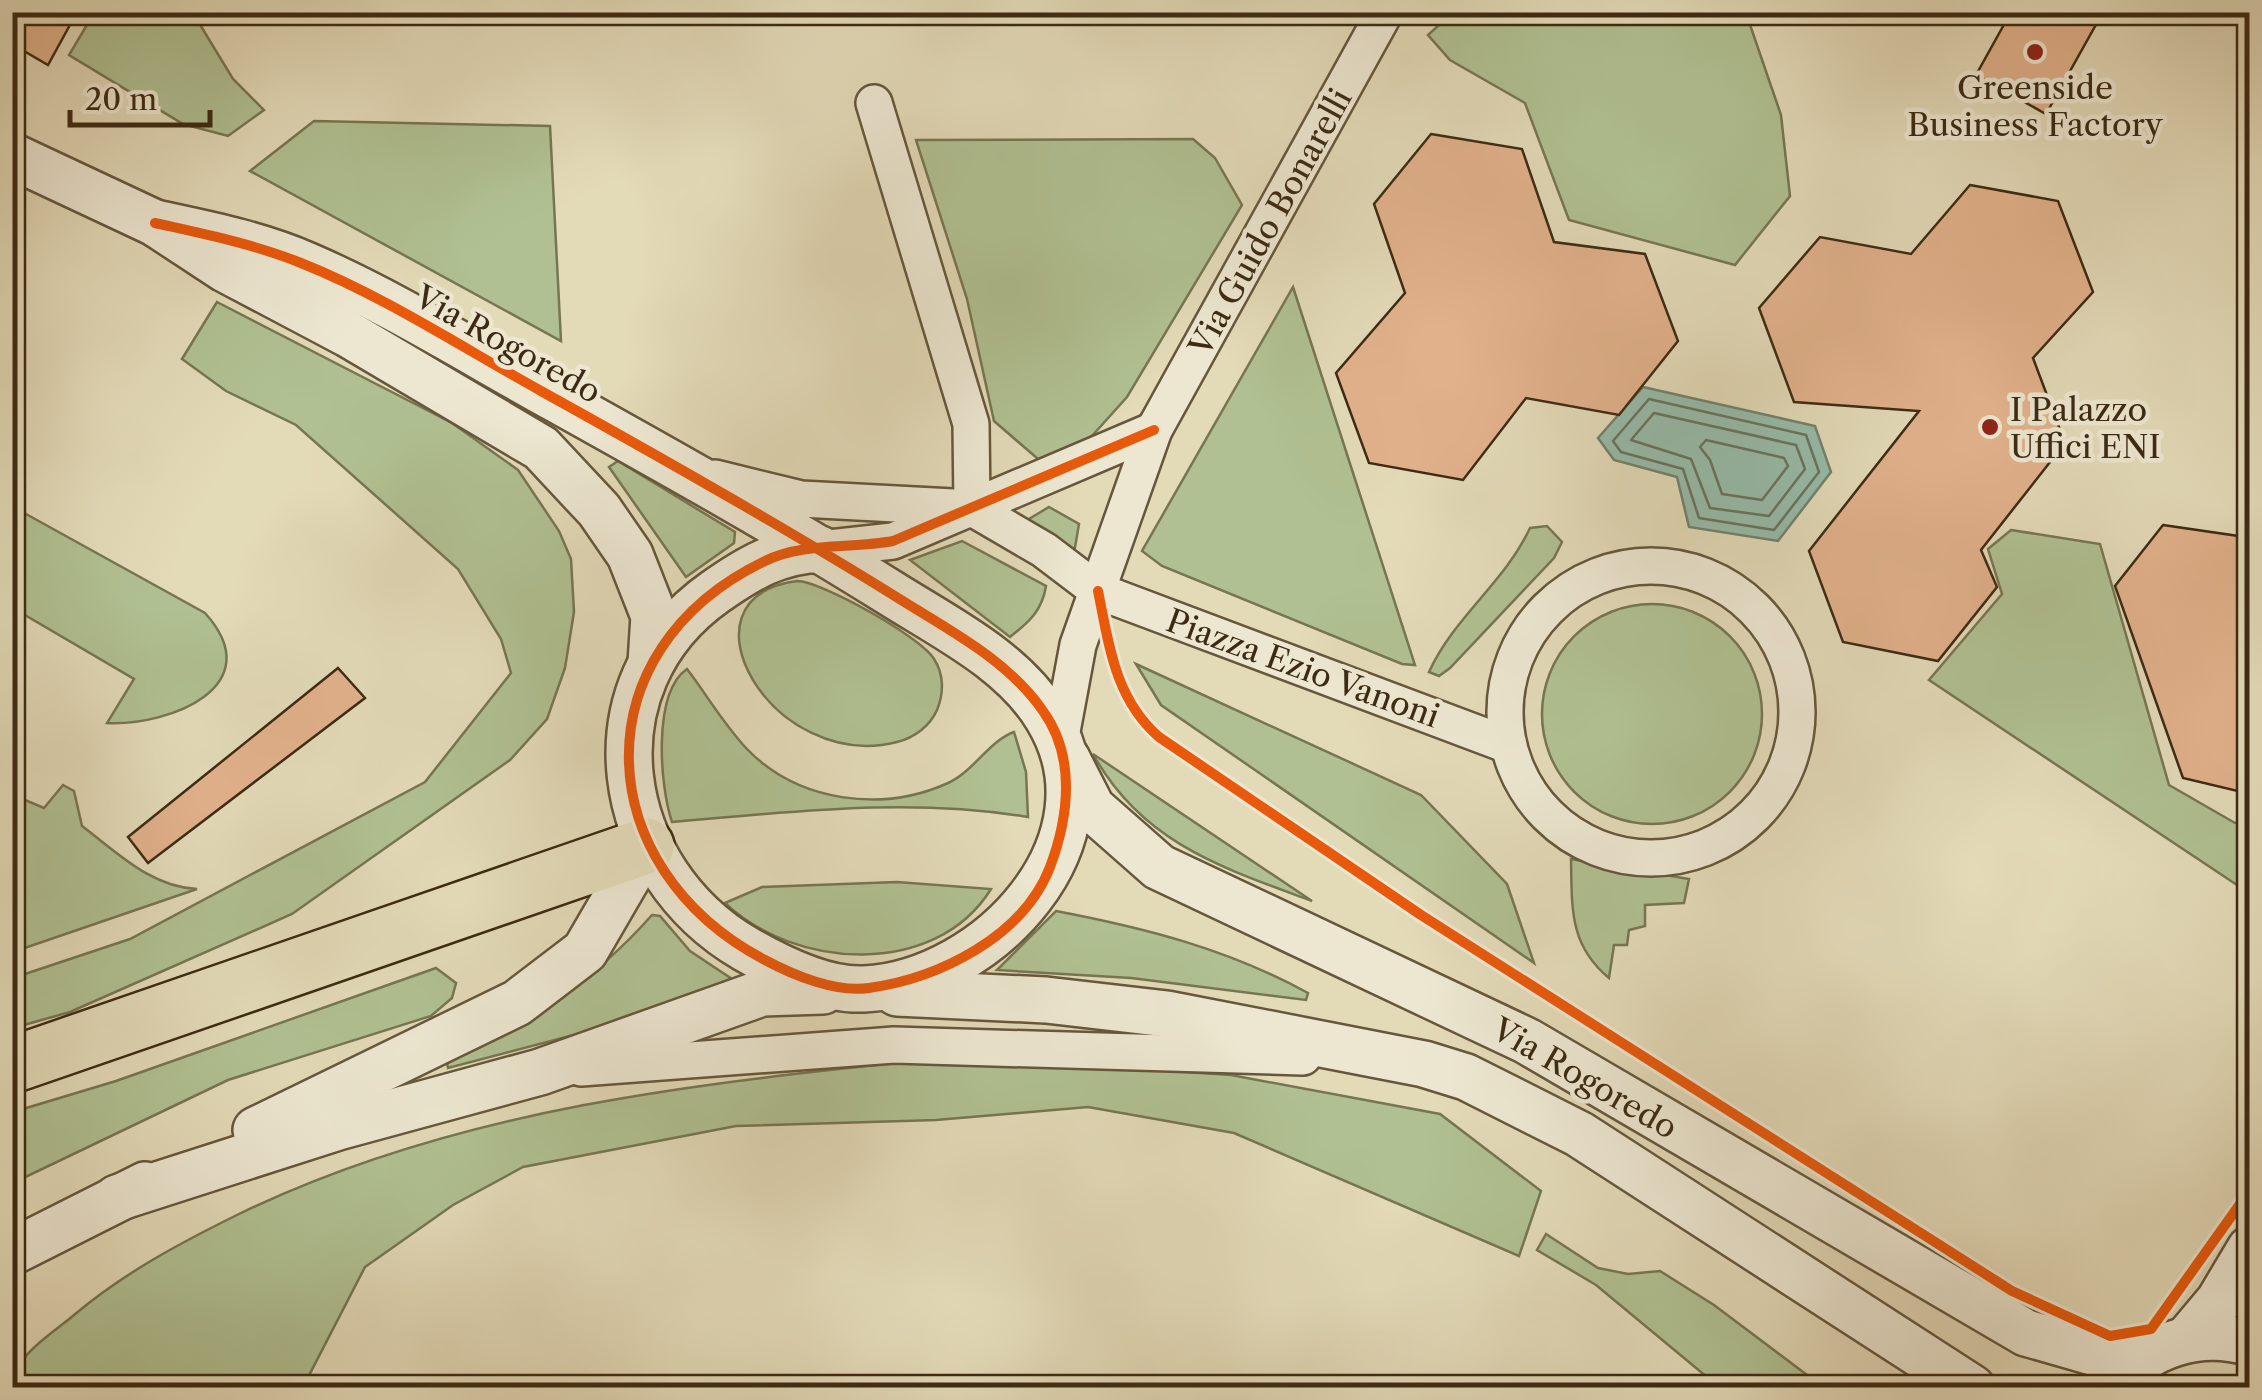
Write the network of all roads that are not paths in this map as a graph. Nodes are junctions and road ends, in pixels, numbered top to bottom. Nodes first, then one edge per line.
1 (1385, 12) edge
2 (874, 104) dead end
3 (12, 156) edge
4 (154, 223) junction
5 (1154, 430) junction
6 (684, 470) junction
7 (972, 508) junction
8 (820, 550) junction
9 (1098, 591) junction
10 (651, 664) junction
11 (1060, 742) junction
12 (1508, 745) junction
13 (646, 846) junction
14 (862, 990) junction
15 (1424, 1064) junction
16 (12, 1066) edge
17 (540, 1072) junction
18 (117, 1198) junction
19 (2250, 1249) edge
20 (12, 1252) edge
21 (2250, 1343) edge
22 (2170, 1346) junction
23 (1972, 1388) edge
24 (2114, 1388) edge

1 - 5 street, Via Guido Bonarelli
2 - 7 street
3 - 4 street
4 - 6 street, Via Rogoredo
4 - 10 street
5 - 7 street
5 - 9 street, Via Guido Bonarelli
6 - 7 street
6 - 8 street, Via Rogoredo
7 - 8 street
7 - 9 street, Piazza Ezio Vanoni
8 - 10 street
8 - 11 street, Via Rogoredo
9 - 11 street, Via Guido Bonarelli
9 - 12 street, Piazza Ezio Vanoni
10 - 13 street
11 - 14 street
11 - 22 street, Via Rogoredo
12 - 12 street
13 - 14 street
13 - 16 highway
13 - 18 street
14 - 15 street
14 - 17 street
15 - 17 street
15 - 23 street
17 - 18 street
18 - 20 street
19 - 22 street
21 - 22 street, Via Rogoredo
22 - 24 street

